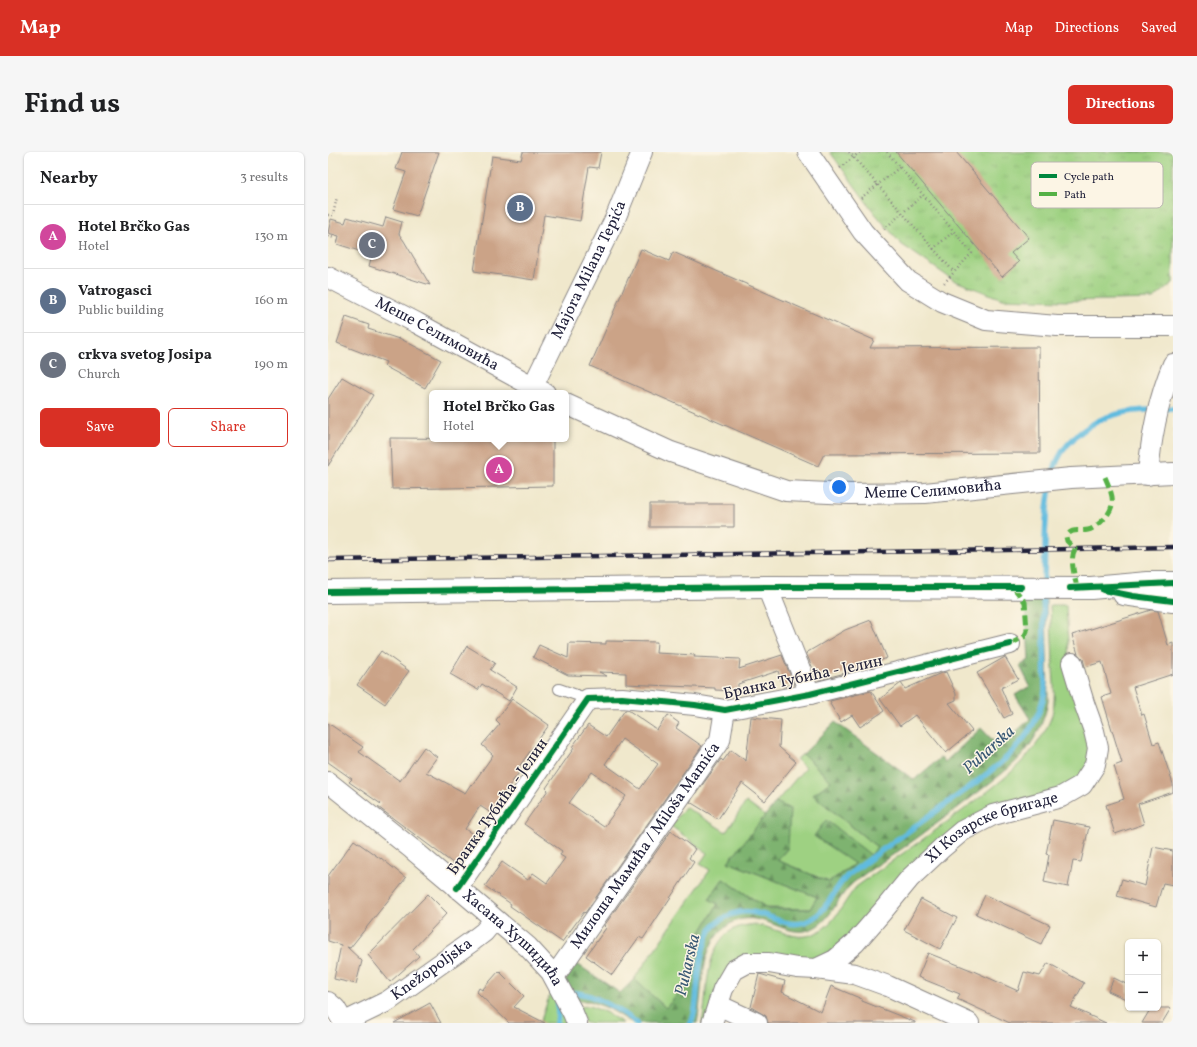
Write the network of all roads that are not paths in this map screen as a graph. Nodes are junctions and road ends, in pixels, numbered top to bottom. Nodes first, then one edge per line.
1 (642, 152) edge
2 (808, 152) edge
3 (328, 277) edge
4 (1173, 326) edge
5 (1169, 373) edge
6 (539, 390) edge
7 (569, 405) edge
8 (1173, 473) edge
9 (1148, 475) junction
10 (1173, 583) edge
11 (767, 587) junction
12 (1081, 588) junction
13 (328, 592) edge
14 (1173, 601) edge
15 (1010, 644) dead end
16 (1072, 663) dead end
17 (559, 689) dead end
18 (810, 694) junction
19 (588, 699) junction
20 (725, 710) junction
21 (328, 782) edge
22 (328, 799) edge
23 (350, 800) junction
24 (457, 888) junction
25 (494, 920) junction
26 (816, 969) junction
27 (558, 985) junction
28 (328, 1002) edge
29 (715, 1014) edge
30 (575, 1018) edge
31 (344, 1023) edge
32 (757, 1023) edge
33 (969, 1023) edge

1 - 6 street, Majora Milana Tepića
2 - 4 street
3 - 6 street, Меше Селимовића
5 - 9 street
7 - 9 street, Меше Селимовића
8 - 9 street, Меше Селимовића
10 - 12 main road
11 - 12 main road
11 - 13 main road
11 - 18 street
12 - 14 main road
15 - 18 street, Бранка Тубића - Јелин
16 - 26 street, XI Козарске бригаде
17 - 19 lane
18 - 20 street, Бранка Тубића - Јелин
19 - 20 street, Бранка Тубића - Јелин
19 - 24 street, Бранка Тубића - Јелин
20 - 27 street, Милоша Мамића / Miloša Mamića
21 - 23 street, Хасана Хушидића
22 - 23 street
23 - 24 street, Хасана Хушидића
24 - 25 street, Хасана Хушидића
25 - 27 street, Хасана Хушидића
25 - 31 street, Knežopoljska
26 - 29 street, XI Козарске бригаде
26 - 33 street, XI Козарске бригаде
27 - 30 street, Хасана Хушидића
28 - 31 street
29 - 32 street

